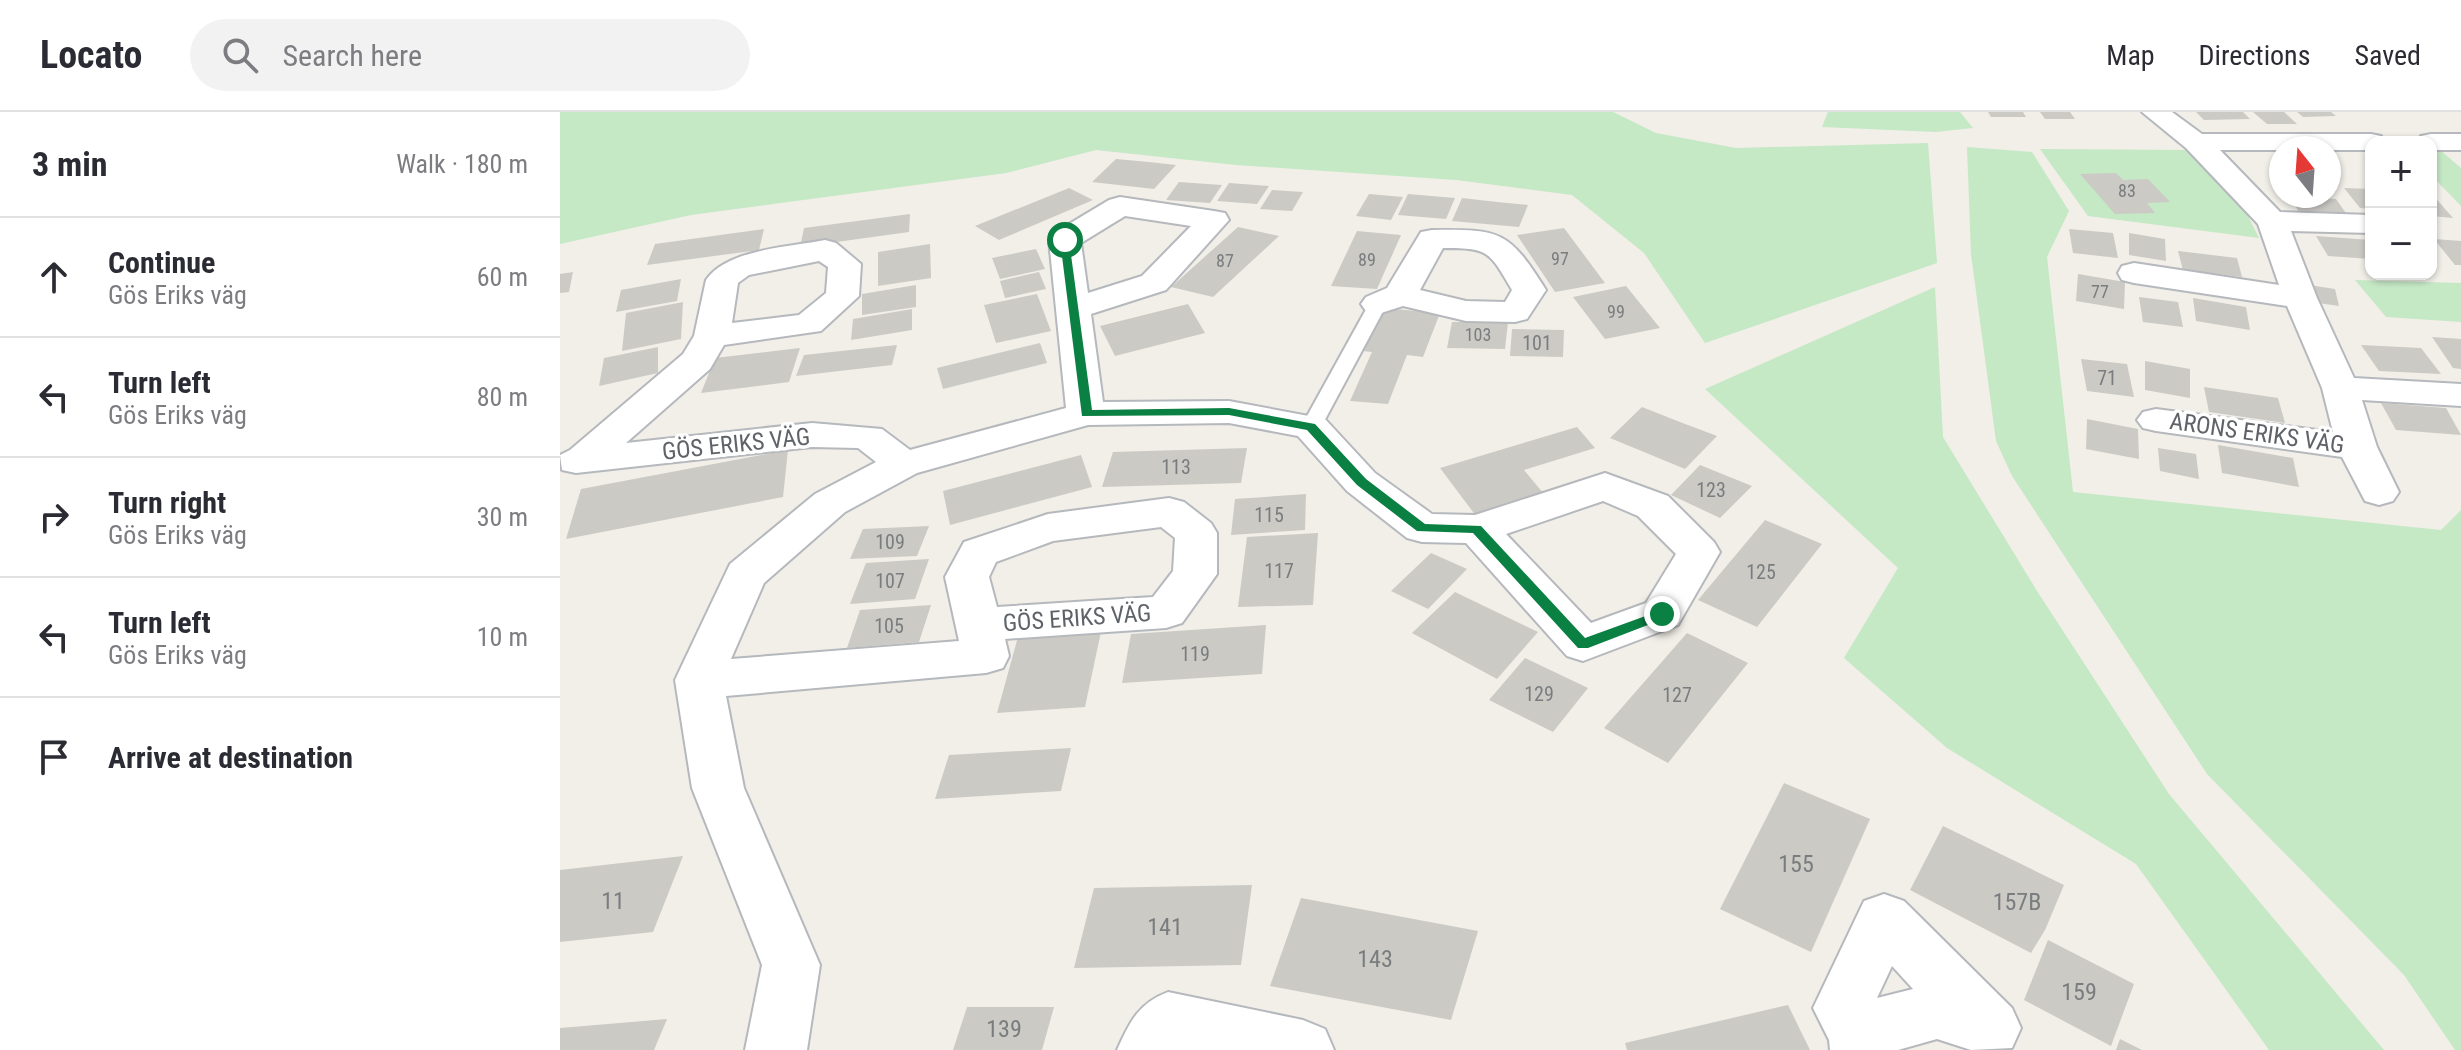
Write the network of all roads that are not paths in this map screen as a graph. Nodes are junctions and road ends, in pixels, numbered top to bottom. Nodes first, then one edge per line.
1 (2155, 112) edge
2 (2196, 142) junction
3 (2365, 142) edge
4 (2437, 142) edge
5 (2461, 142) edge
6 (2272, 221) junction
7 (2365, 224) edge
8 (2134, 273) dead end
9 (2300, 298) junction
10 (1389, 299) dead end
11 (1073, 309) dead end
12 (712, 336) dead end
13 (2340, 388) junction
14 (2461, 395) edge
15 (1086, 414) junction
16 (2156, 420) dead end
17 (1311, 427) junction
18 (2357, 447) junction
19 (571, 461) edge
20 (903, 464) junction
21 (2379, 492) dead end
22 (1477, 529) junction
23 (978, 625) junction
24 (699, 680) junction
25 (1999, 1039) edge
26 (1860, 1041) edge
27 (776, 1050) edge
28 (1148, 1050) edge
29 (1303, 1050) edge

1 - 2 street, ARONS ERIKS VÄG
2 - 3 street
2 - 6 street, ARONS ERIKS VÄG
4 - 5 street
6 - 7 street
6 - 9 street, ARONS ERIKS VÄG
8 - 9 street
9 - 13 street, ARONS ERIKS VÄG
10 - 17 lane
11 - 15 street
12 - 19 street, GÖS ERIKS VÄG
13 - 14 street
13 - 18 street, ARONS ERIKS VÄG
15 - 17 street
15 - 20 street
16 - 18 street, ARONS ERIKS VÄG
17 - 22 street
18 - 21 street, ARONS ERIKS VÄG
19 - 20 street, GÖS ERIKS VÄG
20 - 24 street
22 - 22 street
23 - 23 street, GÖS ERIKS VÄG
23 - 24 street, GÖS ERIKS VÄG
24 - 27 street
25 - 26 street
25 - 26 street
28 - 29 street

